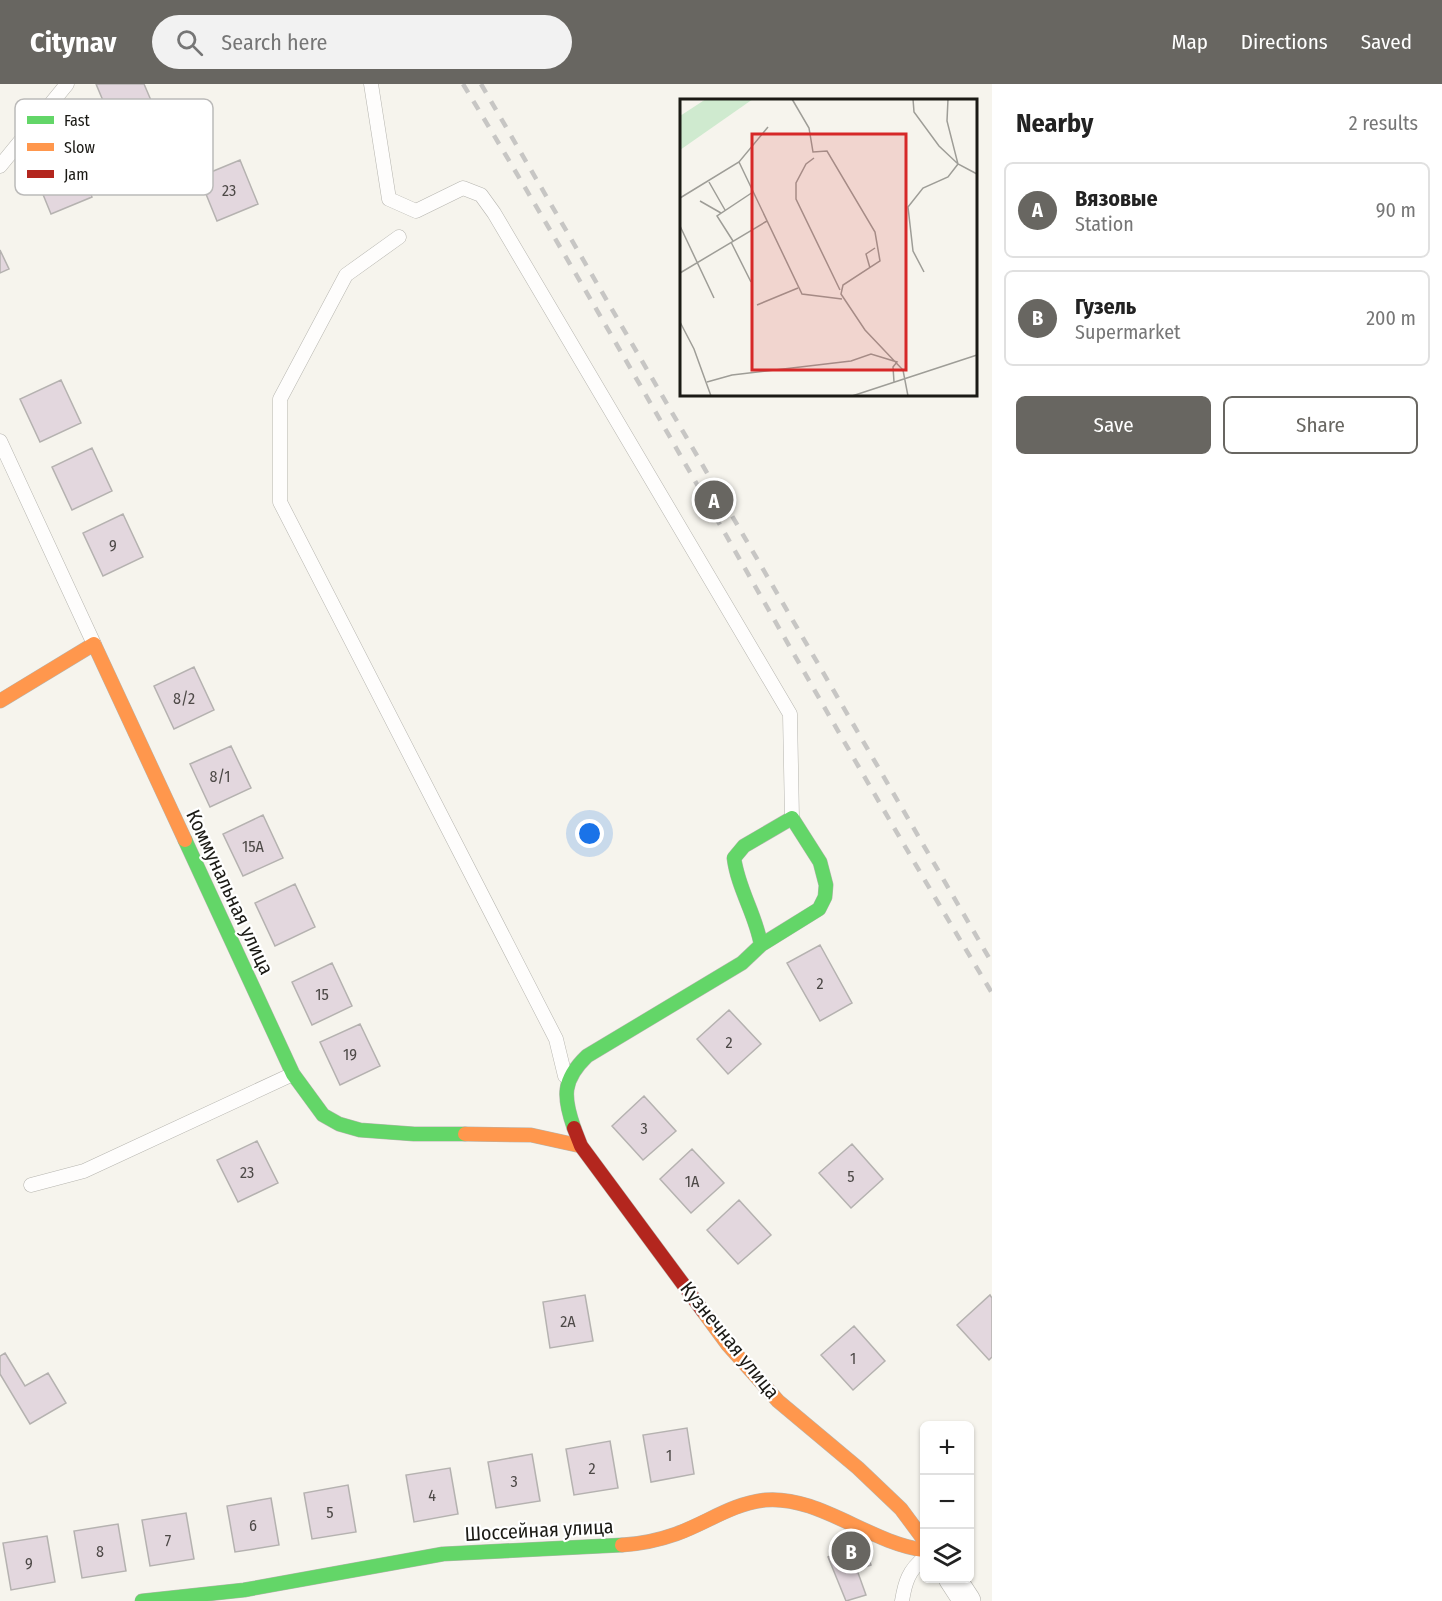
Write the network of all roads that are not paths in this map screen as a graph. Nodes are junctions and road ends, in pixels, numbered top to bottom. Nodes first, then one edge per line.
1 (67, 84) edge
2 (371, 84) edge
3 (55, 99) edge
4 (15, 148) edge
5 (0, 166) edge
6 (399, 237) dead end
7 (0, 441) edge
8 (4, 461) edge
9 (94, 644) junction
10 (0, 700) edge
11 (792, 818) junction
12 (761, 945) junction
13 (293, 1074) junction
14 (567, 1087) junction
15 (581, 1146) junction
16 (31, 1185) dead end
17 (920, 1535) edge
18 (920, 1549) edge
19 (920, 1561) edge
20 (955, 1583) edge
21 (142, 1601) edge
22 (902, 1601) edge
23 (968, 1601) edge

1 - 3 lane
2 - 11 lane
4 - 5 lane
6 - 14 lane
7 - 8 lane, Коммунальная улица
8 - 9 lane, Коммунальная улица
9 - 10 street
9 - 13 street, Коммунальная улица
11 - 12 street
11 - 12 street
12 - 14 street
13 - 15 street, Коммунальная улица
13 - 16 lane
14 - 15 street, Кузнечная улица
15 - 17 street, Кузнечная улица
18 - 21 street, Шоссейная улица
19 - 22 lane
20 - 23 street

